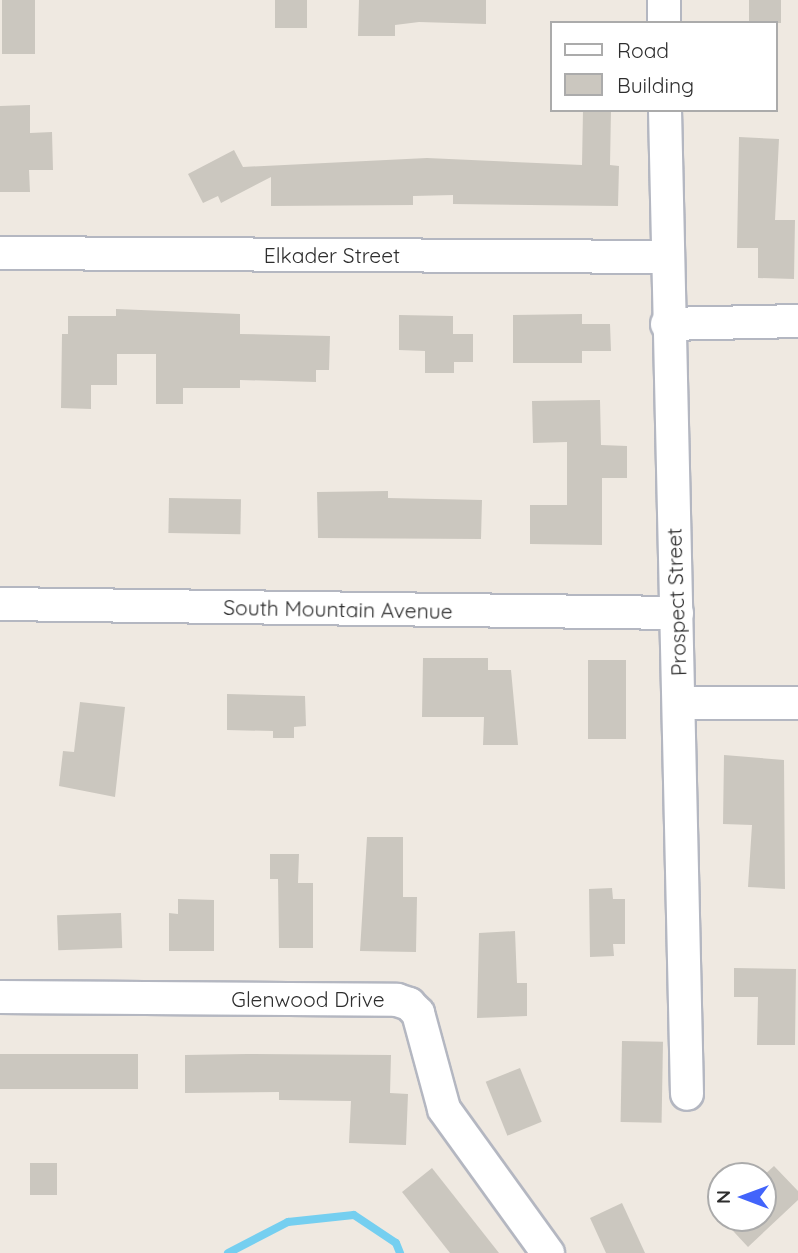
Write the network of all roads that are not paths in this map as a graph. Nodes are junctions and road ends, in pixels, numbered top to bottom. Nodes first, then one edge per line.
1 (664, 0) edge
2 (664, 21) edge
3 (665, 112) edge
4 (0, 253) edge
5 (665, 257) junction
6 (798, 321) edge
7 (667, 324) junction
8 (0, 604) edge
9 (677, 613) junction
10 (678, 703) junction
11 (798, 703) edge
12 (0, 997) edge
13 (687, 1094) dead end
14 (548, 1253) edge

1 - 2 street
3 - 5 street, Prospect Street
4 - 5 street, Elkader Street
5 - 7 street, Prospect Street
6 - 7 street
7 - 9 street, Prospect Street
8 - 9 street, South Mountain Avenue
9 - 10 street, Prospect Street
10 - 11 street
10 - 13 street, Prospect Street
12 - 14 street, Glenwood Drive

